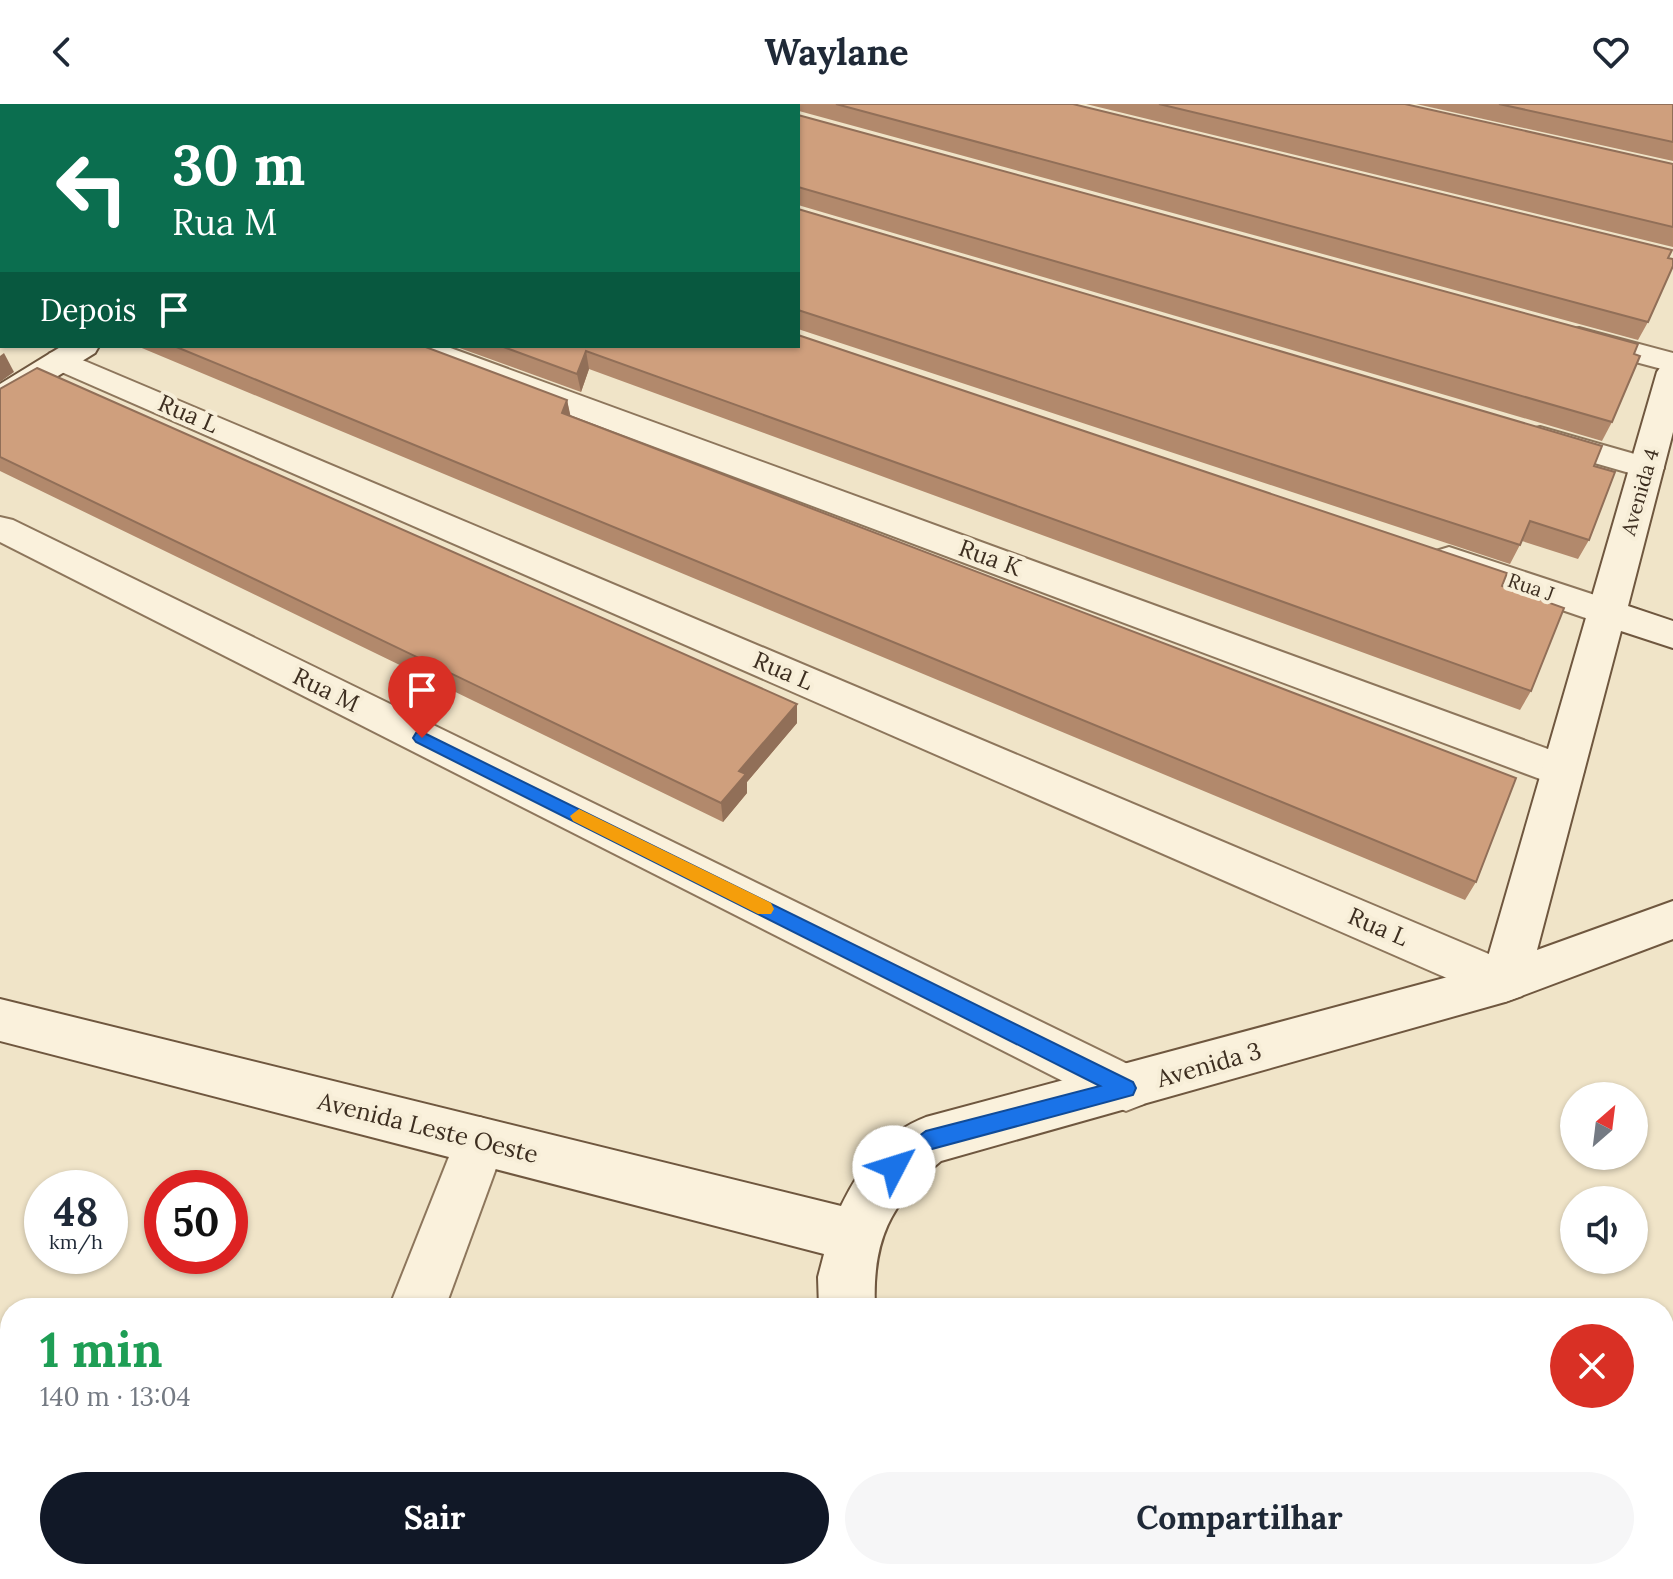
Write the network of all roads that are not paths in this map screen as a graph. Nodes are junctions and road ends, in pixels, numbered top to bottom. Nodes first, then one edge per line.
1 (1550, 329) edge
2 (421, 348) edge
3 (73, 353) edge
4 (1673, 363) edge
5 (1673, 372) edge
6 (0, 398) edge
7 (1510, 428) edge
8 (1647, 468) junction
9 (0, 528) edge
10 (1412, 547) edge
11 (1606, 612) junction
12 (1673, 635) edge
13 (1563, 771) junction
14 (1673, 920) edge
15 (1505, 982) junction
16 (0, 1020) edge
17 (1126, 1088) junction
18 (480, 1141) junction
19 (855, 1236) junction
20 (421, 1298) edge
21 (847, 1298) edge

1 - 4 street
2 - 13 street, Rua K
3 - 6 street
3 - 15 street, Rua L
5 - 8 street, Avenida 4
7 - 8 street
8 - 11 street, Avenida 4
9 - 17 street, Rua M
10 - 11 street, Rua J
11 - 12 street, Rua J
11 - 13 street, Avenida 4
13 - 15 street, Avenida 4
14 - 15 street, Avenida 3
15 - 17 street, Avenida 3
16 - 18 street, Avenida Leste Oeste
17 - 19 street, Avenida 3
18 - 19 street, Avenida Leste Oeste
18 - 20 street
19 - 21 street, Avenida 3

